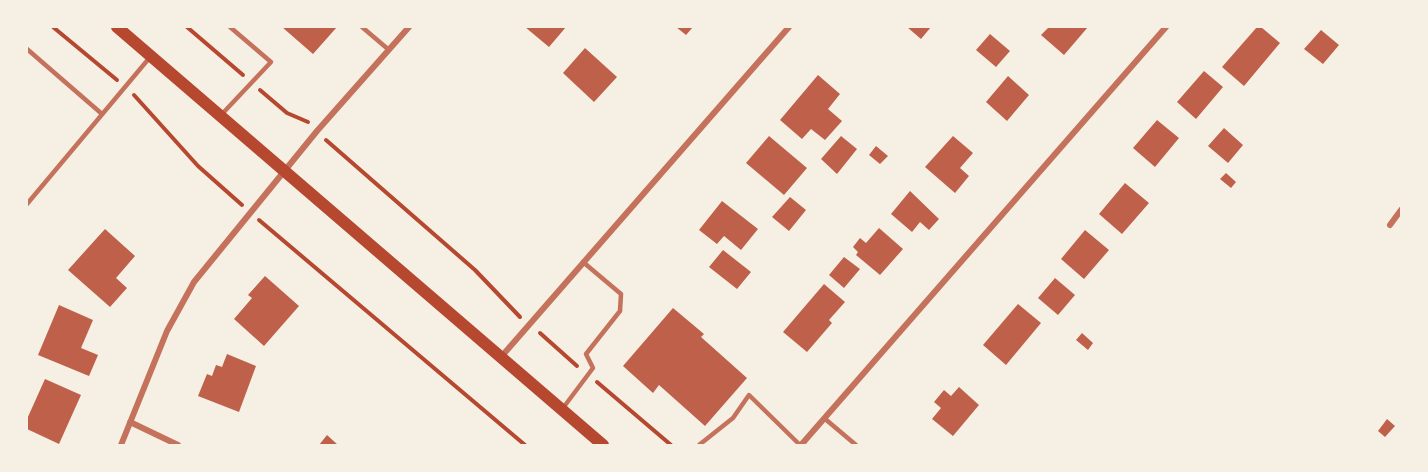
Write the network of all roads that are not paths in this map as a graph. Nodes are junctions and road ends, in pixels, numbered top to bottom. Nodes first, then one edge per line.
1 (117, 27) edge
2 (230, 27) edge
3 (362, 27) edge
4 (409, 27) edge
5 (789, 27) edge
6 (1166, 27) edge
7 (27, 50) edge
8 (389, 50) junction
9 (151, 56) junction
10 (102, 114) junction
11 (220, 116) junction
12 (284, 171) junction
13 (27, 204) edge
14 (1401, 210) edge
15 (1390, 225) dead end
16 (583, 262) junction
17 (501, 357) junction
18 (561, 409) junction
19 (824, 418) junction
20 (130, 422) junction
21 (121, 445) edge
22 (178, 445) edge
23 (603, 445) edge
24 (699, 445) edge
25 (800, 445) edge
26 (856, 445) edge

1 - 9 main road
2 - 11 lane
3 - 8 lane
4 - 8 street
5 - 16 street
6 - 19 street
7 - 10 lane
8 - 12 street
9 - 10 lane
9 - 11 main road
10 - 13 lane
11 - 12 main road
12 - 17 main road
12 - 20 street
14 - 15 street
16 - 17 street
16 - 18 lane
17 - 18 main road
18 - 23 main road
19 - 25 street
19 - 26 lane
20 - 21 street
20 - 22 street
24 - 25 lane

